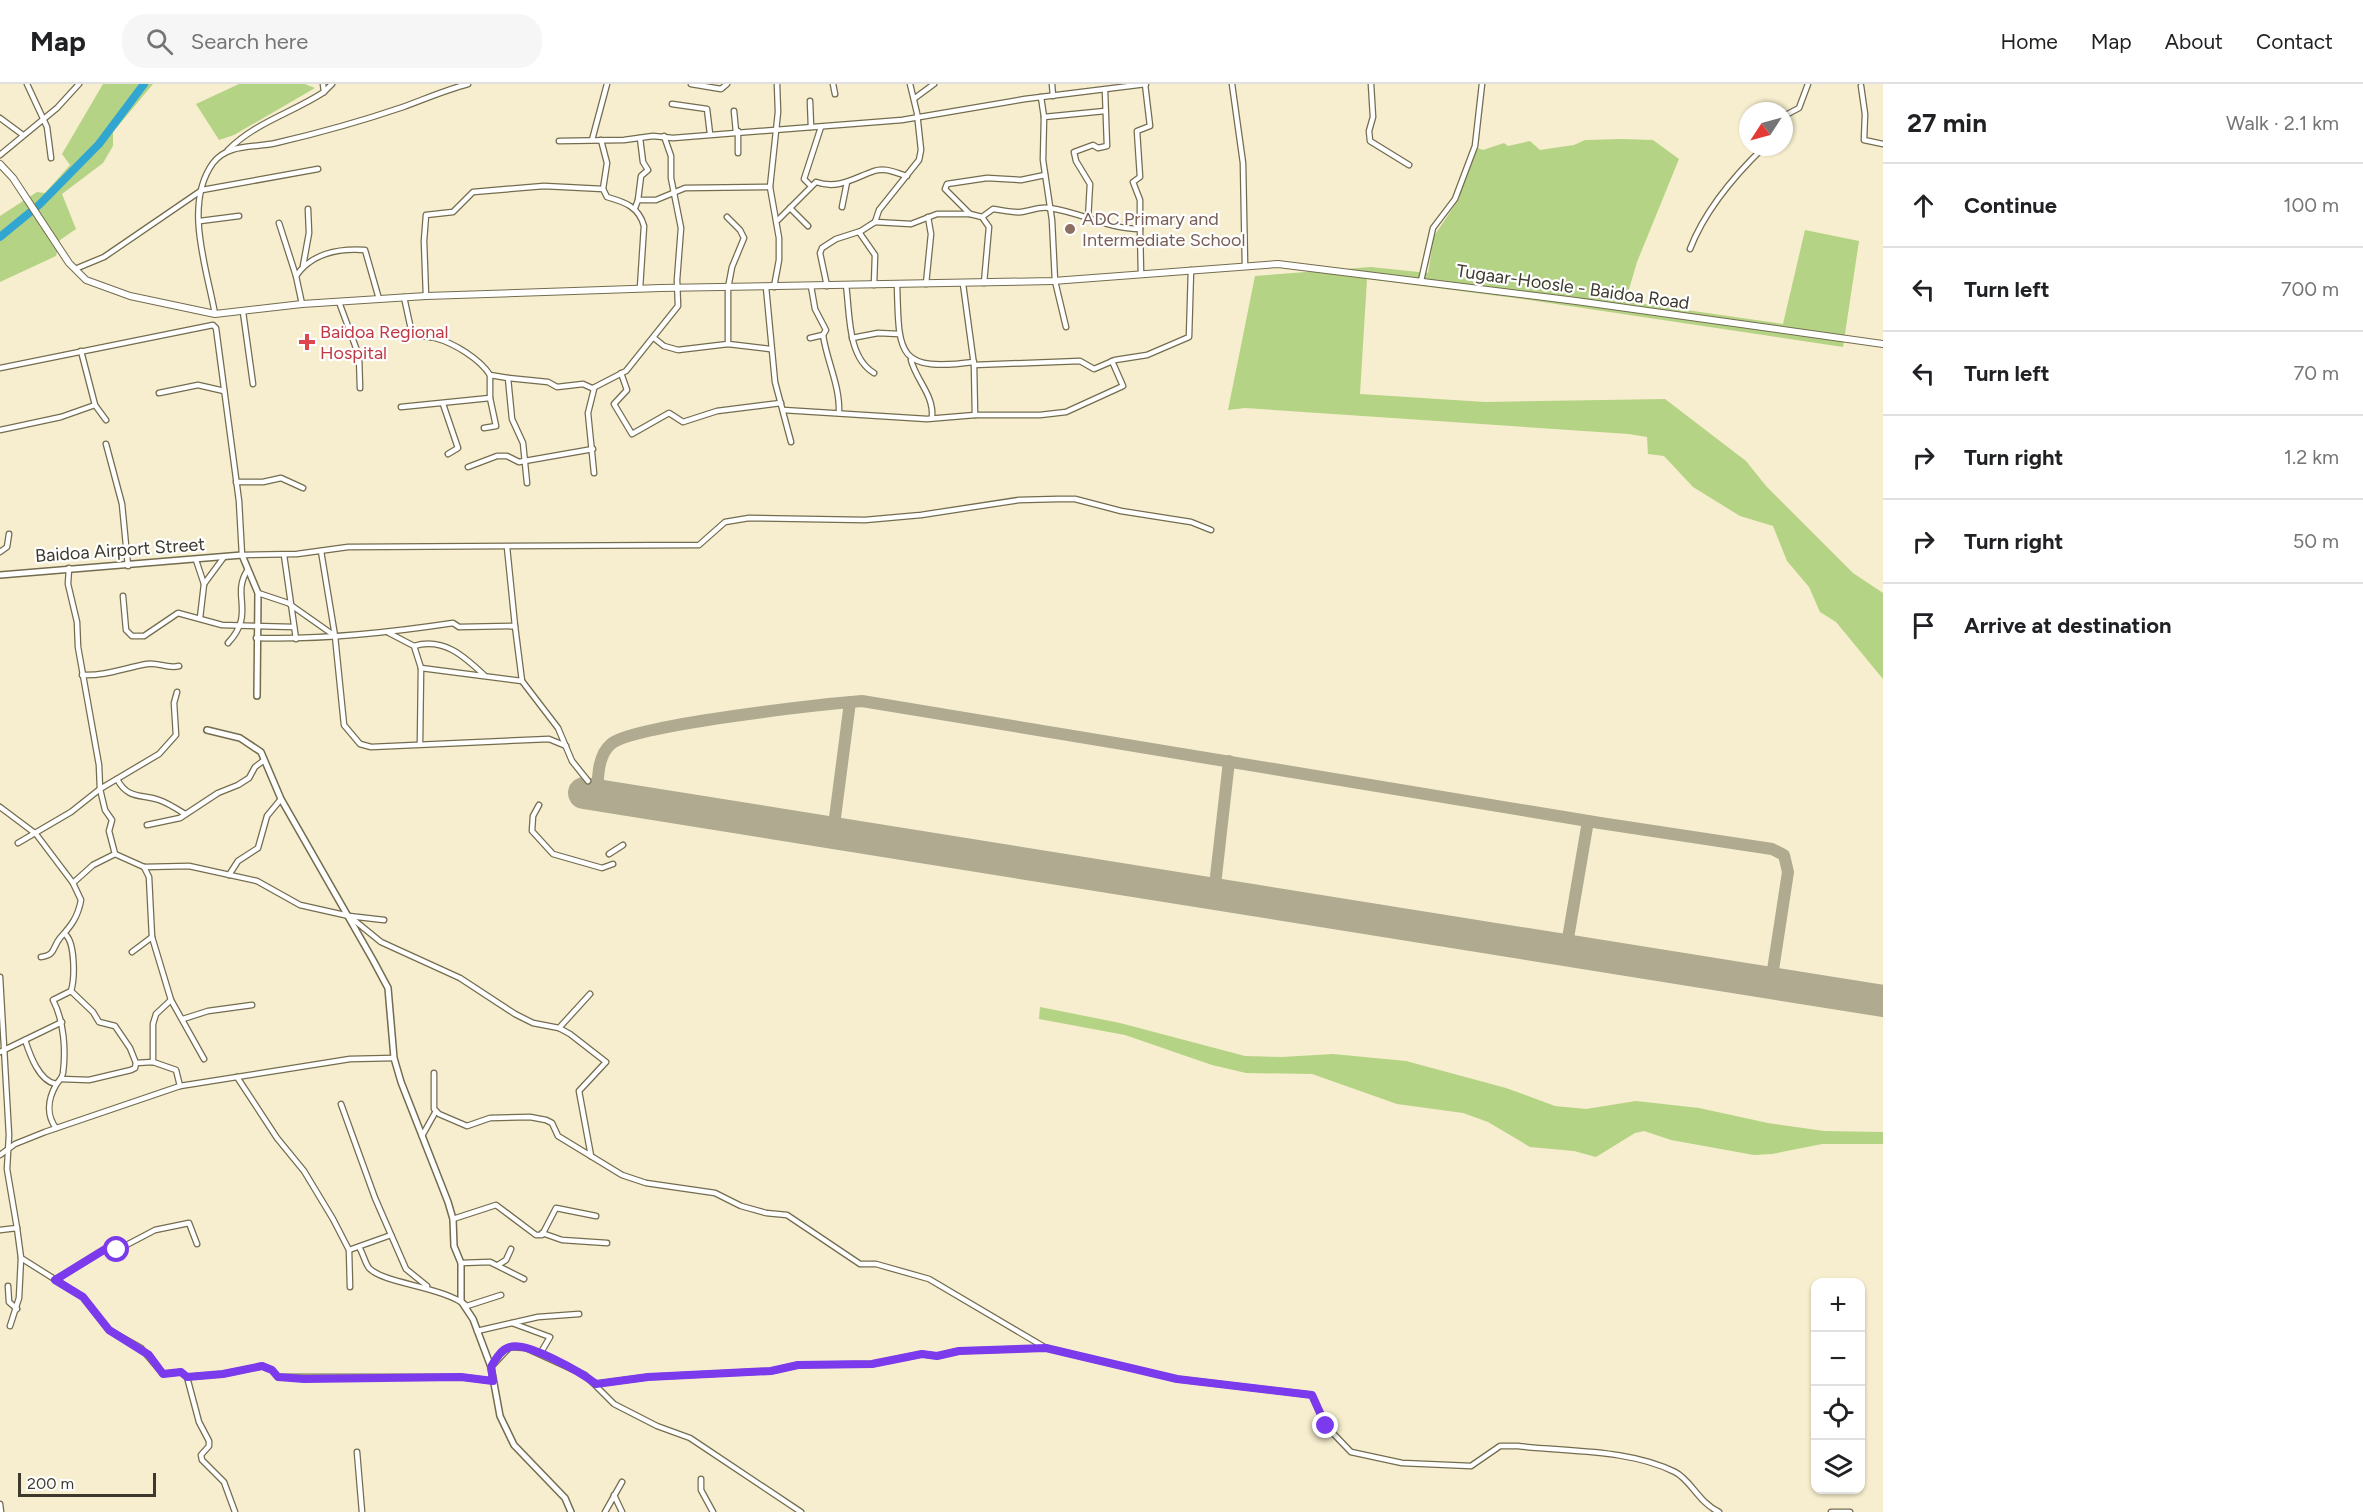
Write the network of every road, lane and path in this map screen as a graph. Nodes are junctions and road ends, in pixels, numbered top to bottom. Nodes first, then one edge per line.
1 (27, 84) edge
2 (79, 84) edge
3 (323, 84) edge
4 (332, 84) edge
5 (468, 84) edge
6 (607, 84) edge
7 (692, 84) edge
8 (727, 84) edge
9 (777, 84) edge
10 (833, 84) edge
11 (910, 84) edge
12 (934, 84) edge
13 (1052, 84) edge
14 (1146, 84) edge
15 (1232, 84) edge
16 (1371, 84) edge
17 (1482, 84) edge
18 (1808, 84) edge
19 (1861, 86) dead end
20 (1105, 91) junction
21 (324, 92) junction
22 (835, 94) dead end
23 (1053, 96) junction
24 (1041, 97) junction
25 (915, 98) junction
26 (810, 101) dead end
27 (672, 104) dead end
28 (734, 111) dead end
29 (1105, 111) junction
30 (1793, 111) edge
31 (917, 117) junction
32 (1044, 117) junction
33 (0, 118) edge
34 (44, 118) junction
35 (811, 127) junction
36 (820, 127) junction
37 (774, 130) junction
38 (737, 131) junction
39 (710, 134) junction
40 (23, 135) junction
41 (664, 136) junction
42 (640, 138) junction
43 (592, 140) junction
44 (601, 140) junction
45 (559, 141) dead end
46 (1883, 144) edge
47 (227, 152) junction
48 (738, 153) dead end
49 (0, 155) edge
50 (1755, 156) edge
51 (51, 158) dead end
52 (0, 164) edge
53 (1409, 165) dead end
54 (318, 169) dead end
55 (1045, 175) junction
56 (907, 176) junction
57 (847, 182) junction
58 (810, 185) junction
59 (770, 187) junction
60 (603, 189) junction
61 (202, 190) junction
62 (675, 193) junction
63 (638, 200) junction
64 (842, 207) dead end
65 (635, 208) junction
66 (790, 208) junction
67 (1050, 208) junction
68 (308, 209) dead end
69 (970, 214) junction
70 (239, 216) dead end
71 (928, 217) junction
72 (982, 217) junction
73 (727, 218) dead end
74 (1088, 219) junction
75 (778, 220) junction
76 (200, 221) junction
77 (875, 222) junction
78 (279, 223) dead end
79 (808, 226) dead end
80 (1140, 229) junction
81 (859, 231) junction
82 (1690, 249) dead end
83 (1245, 265) junction
84 (303, 266) junction
85 (75, 269) junction
86 (1191, 270) junction
87 (1141, 274) junction
88 (296, 276) junction
89 (1055, 281) junction
90 (1421, 281) junction
91 (984, 283) junction
92 (897, 284) junction
93 (926, 284) junction
94 (963, 284) junction
95 (846, 285) junction
96 (874, 285) junction
97 (811, 286) junction
98 (827, 286) junction
99 (766, 287) junction
100 (774, 287) junction
101 (640, 288) junction
102 (678, 288) junction
103 (728, 288) junction
104 (426, 296) junction
105 (404, 297) junction
106 (379, 299) junction
107 (339, 302) junction
108 (302, 304) junction
109 (243, 312) junction
110 (215, 314) junction
111 (1066, 327) dead end
112 (899, 334) junction
113 (823, 335) junction
114 (654, 338) junction
115 (810, 338) dead end
116 (852, 338) junction
117 (728, 344) junction
118 (1883, 344) edge
119 (770, 349) junction
120 (81, 351) junction
121 (911, 360) junction
122 (1112, 362) junction
123 (974, 364) junction
124 (0, 368) edge
125 (621, 373) junction
126 (874, 373) dead end
127 (490, 375) junction
128 (508, 378) junction
129 (253, 384) dead end
130 (360, 388) dead end
131 (593, 388) junction
132 (224, 391) junction
133 (159, 393) dead end
134 (490, 398) junction
135 (781, 403) junction
136 (95, 405) junction
137 (443, 405) junction
138 (401, 407) dead end
139 (783, 410) junction
140 (839, 412) junction
141 (975, 415) junction
142 (932, 417) junction
143 (106, 420) dead end
144 (484, 428) dead end
145 (0, 430) edge
146 (791, 442) dead end
147 (106, 444) dead end
148 (593, 449) junction
149 (448, 454) dead end
150 (525, 461) junction
151 (468, 467) dead end
152 (594, 473) dead end
153 (236, 482) junction
154 (527, 483) dead end
155 (303, 488) dead end
156 (1211, 530) dead end
157 (9, 534) dead end
158 (507, 547) junction
159 (321, 551) junction
160 (0, 552) edge
161 (242, 555) junction
162 (284, 555) junction
163 (224, 557) junction
164 (196, 560) junction
165 (128, 566) junction
166 (69, 568) junction
167 (51, 569) junction
168 (247, 571) junction
169 (0, 575) edge
170 (68, 578) junction
171 (204, 584) junction
172 (258, 593) junction
173 (123, 596) dead end
174 (291, 606) junction
175 (200, 618) junction
176 (241, 624) junction
177 (515, 626) junction
178 (256, 627) junction
179 (294, 627) junction
180 (389, 633) junction
181 (335, 636) junction
182 (256, 638) junction
183 (296, 639) junction
184 (228, 643) dead end
185 (414, 646) junction
186 (179, 666) dead end
187 (421, 668) junction
188 (82, 675) junction
189 (484, 675) junction
190 (522, 681) junction
191 (177, 692) dead end
192 (258, 696) dead end
193 (207, 730) dead end
194 (420, 743) junction
195 (567, 746) junction
196 (263, 761) junction
197 (117, 779) junction
198 (588, 781) dead end
199 (100, 789) junction
200 (281, 799) junction
201 (539, 805) dead end
202 (0, 807) edge
203 (185, 814) junction
204 (147, 825) dead end
205 (36, 834) junction
206 (18, 843) dead end
207 (623, 845) dead end
208 (115, 854) junction
209 (609, 854) dead end
210 (613, 864) dead end
211 (144, 867) junction
212 (229, 875) junction
213 (73, 883) junction
214 (349, 916) junction
215 (384, 920) dead end
216 (66, 935) junction
217 (152, 937) junction
218 (132, 952) dead end
219 (41, 957) dead end
220 (0, 977) edge
221 (71, 991) junction
222 (590, 994) dead end
223 (171, 1000) junction
224 (252, 1005) dead end
225 (183, 1019) junction
226 (62, 1022) junction
227 (558, 1029) junction
228 (570, 1034) junction
229 (25, 1040) junction
230 (2, 1051) edge
231 (394, 1058) junction
232 (204, 1059) dead end
233 (604, 1059) dead end
234 (153, 1062) junction
235 (136, 1063) junction
236 (434, 1073) dead end
237 (237, 1077) junction
238 (62, 1079) junction
239 (56, 1084) junction
240 (180, 1086) junction
241 (7, 1100) junction
242 (341, 1104) dead end
243 (0, 1105) edge
244 (436, 1111) junction
245 (56, 1128) junction
246 (422, 1136) junction
247 (6, 1152) junction
248 (0, 1155) edge
249 (591, 1156) junction
250 (596, 1216) dead end
251 (453, 1219) junction
252 (17, 1228) junction
253 (0, 1230) edge
254 (542, 1233) junction
255 (391, 1235) junction
256 (607, 1243) dead end
257 (197, 1244) dead end
258 (358, 1247) junction
259 (349, 1250) junction
260 (512, 1250) dead end
261 (21, 1258) junction
262 (461, 1263) junction
263 (498, 1265) junction
264 (525, 1279) dead end
265 (55, 1280) junction
266 (8, 1286) dead end
267 (427, 1286) junction
268 (350, 1287) dead end
269 (501, 1295) dead end
270 (461, 1301) junction
271 (17, 1309) junction
272 (579, 1314) dead end
273 (511, 1322) junction
274 (10, 1326) dead end
275 (477, 1331) junction
276 (1046, 1348) junction
277 (540, 1354) junction
278 (491, 1367) junction
279 (187, 1377) junction
280 (493, 1381) junction
281 (596, 1384) junction
282 (357, 1452) dead end
283 (701, 1479) dead end
284 (622, 1482) dead end
285 (614, 1495) junction
286 (0, 1504) edge
287 (1, 1512) edge
288 (235, 1512) edge
289 (362, 1512) edge
290 (571, 1512) edge
291 (605, 1512) edge
292 (622, 1512) edge
293 (713, 1512) edge
294 (801, 1512) edge
295 (1719, 1512) edge
296 (1831, 1512) edge
297 (1850, 1512) edge

1 - 34 street
2 - 34 street
3 - 21 street
4 - 21 street
5 - 47 street
6 - 43 street
7 - 8 street
9 - 37 street
10 - 22 street
11 - 25 street
12 - 25 street
13 - 23 street
14 - 20 street
14 - 80 street
15 - 83 street
16 - 53 street
17 - 90 street
18 - 30 street
19 - 46 street
20 - 23 street
20 - 29 street
21 - 47 street
23 - 24 street
24 - 31 street
24 - 32 street
25 - 31 street
26 - 35 street
27 - 39 street
28 - 38 street
29 - 32 street
29 - 74 street
31 - 36 street
31 - 56 street
32 - 55 street
33 - 40 street
34 - 40 street
34 - 51 street
35 - 36 street
35 - 37 street
36 - 58 street
37 - 38 street
37 - 59 street
38 - 39 street
38 - 48 street
39 - 41 street
40 - 49 street
41 - 42 street
41 - 62 street
42 - 44 street
42 - 63 street
43 - 44 street
43 - 45 street
44 - 60 street
47 - 61 street
50 - 82 street
52 - 85 main road
54 - 61 street
55 - 67 street
55 - 69 street
56 - 57 street
56 - 77 street
57 - 58 street
57 - 64 street
58 - 66 street
59 - 62 street
59 - 75 street
60 - 65 street
60 - 104 street
61 - 76 street
61 - 85 street
62 - 63 street
62 - 102 street
63 - 65 street
65 - 101 street
66 - 75 street
66 - 79 street
67 - 72 street
67 - 74 street
67 - 89 street
68 - 84 street
69 - 71 street
69 - 72 street
70 - 76 street
71 - 77 street
71 - 93 street
72 - 91 street
73 - 103 street
74 - 80 street
75 - 100 street
76 - 110 street
77 - 81 street
78 - 88 street
80 - 87 street
81 - 96 street
81 - 98 street
83 - 86 main road, Tugaar-Hoosle - Baidoa Road
83 - 90 main road, Tugaar-Hoosle - Baidoa Road
84 - 88 street
84 - 106 street
85 - 110 main road
86 - 87 main road, Tugaar-Hoosle - Baidoa Road
86 - 122 street
87 - 89 main road, Tugaar-Hoosle - Baidoa Road
88 - 108 street
89 - 91 main road, Tugaar-Hoosle - Baidoa Road
89 - 111 street
90 - 118 main road, Tugaar-Hoosle - Baidoa Road
91 - 94 main road, Tugaar-Hoosle - Baidoa Road
92 - 93 main road, Tugaar-Hoosle - Baidoa Road
92 - 96 main road, Tugaar-Hoosle - Baidoa Road
92 - 112 street
93 - 94 main road, Tugaar-Hoosle - Baidoa Road
94 - 123 street
95 - 96 main road, Tugaar-Hoosle - Baidoa Road
95 - 98 main road, Tugaar-Hoosle - Baidoa Road
95 - 116 street
97 - 98 main road, Tugaar-Hoosle - Baidoa Road
97 - 100 main road, Tugaar-Hoosle - Baidoa Road
97 - 113 street
99 - 100 main road, Tugaar-Hoosle - Baidoa Road
99 - 103 main road, Tugaar-Hoosle - Baidoa Road
99 - 119 street
101 - 102 main road, Tugaar-Hoosle - Baidoa Road
101 - 104 main road, Tugaar-Hoosle - Baidoa Road
102 - 103 main road, Tugaar-Hoosle - Baidoa Road
102 - 114 street
103 - 117 street
104 - 105 main road, Tugaar-Hoosle - Baidoa Road
105 - 106 main road, Tugaar-Hoosle - Baidoa Road
105 - 127 street
106 - 107 main road, Tugaar-Hoosle - Baidoa Road
107 - 108 main road, Tugaar-Hoosle - Baidoa Road
107 - 130 street
108 - 109 main road
109 - 110 main road
109 - 129 street
112 - 116 street
112 - 121 street
113 - 115 street
113 - 140 street
114 - 117 street
114 - 125 street
116 - 126 street
117 - 119 street
119 - 135 street
120 - 124 street
120 - 132 street
120 - 136 street
121 - 123 street
121 - 142 street
122 - 123 street
122 - 141 street
123 - 141 street
125 - 131 street
125 - 135 street
127 - 128 street
127 - 134 street
128 - 131 street
128 - 150 street
131 - 148 street
132 - 133 street
132 - 153 street
134 - 137 street
134 - 144 street
135 - 139 street
136 - 143 street
136 - 145 street
137 - 138 street
137 - 149 street
139 - 140 street
139 - 146 street
140 - 142 street
141 - 142 street
147 - 165 street
148 - 150 street
148 - 152 street
150 - 151 street
150 - 154 street
153 - 155 street
153 - 161 street
156 - 158 street
157 - 160 street
158 - 159 street
158 - 177 street
159 - 162 street
159 - 181 street
161 - 162 street
161 - 163 street, Baidoa Airport Street
161 - 168 street
162 - 174 street
163 - 164 street, Baidoa Airport Street
163 - 171 street
164 - 165 street, Baidoa Airport Street
164 - 171 street
165 - 166 street, Baidoa Airport Street
166 - 167 street, Baidoa Airport Street
166 - 170 street
167 - 169 street, Baidoa Airport Street
167 - 170 street
168 - 172 street
168 - 176 street
170 - 188 street
171 - 175 street
172 - 174 street
172 - 178 street
173 - 175 street
174 - 179 street
174 - 181 street
175 - 176 street
176 - 178 street
176 - 184 street
177 - 180 street
177 - 190 street
178 - 179 street
178 - 182 street
179 - 183 street
180 - 181 street
180 - 185 street
181 - 183 street
181 - 194 street
182 - 183 street
182 - 192 street
185 - 187 street
185 - 189 street
186 - 188 street
187 - 189 street
187 - 194 street
188 - 199 street
189 - 190 street
190 - 195 street
191 - 197 street
193 - 196 street
194 - 195 street
195 - 198 street
196 - 200 street
196 - 203 street
197 - 199 street
197 - 203 street
199 - 205 street
199 - 208 street
200 - 212 street
200 - 214 street
201 - 210 street
202 - 205 street
203 - 204 street
205 - 206 street
205 - 213 street
207 - 209 street
208 - 211 street
208 - 213 street
211 - 212 street
211 - 217 street
212 - 214 street
213 - 216 street
214 - 215 street
214 - 228 street
214 - 231 street
216 - 219 street
216 - 221 street
217 - 218 street
217 - 223 street
220 - 230 street
221 - 226 street
221 - 235 street
222 - 227 street
223 - 225 street
223 - 234 street
224 - 225 street
225 - 232 street
226 - 229 street
226 - 238 street
227 - 228 street
227 - 233 street
228 - 249 street
229 - 230 street
229 - 239 street
230 - 241 street
231 - 237 street
231 - 246 street
234 - 235 street
234 - 240 street
235 - 238 street
236 - 244 street
237 - 240 street
237 - 259 street
238 - 239 street
239 - 245 street
240 - 245 street
241 - 243 street
241 - 247 street
242 - 255 street
244 - 246 street
244 - 249 street
245 - 247 street
246 - 251 street
247 - 248 street
247 - 252 street
249 - 276 street
250 - 254 street
251 - 254 street
251 - 262 street
252 - 253 street
252 - 261 street
254 - 256 street
255 - 258 street
255 - 267 street
257 - 265 street
258 - 259 street
258 - 267 street
259 - 268 street
260 - 263 street
261 - 265 street
261 - 271 street
262 - 263 street
262 - 270 street
263 - 264 street
265 - 279 street
266 - 271 street
267 - 270 street
269 - 270 street
270 - 275 street
271 - 274 street
272 - 273 street
273 - 275 street
273 - 277 street
275 - 278 street
276 - 281 street
276 - 295 street
277 - 278 street
277 - 281 street
278 - 280 street
279 - 280 street
279 - 288 street
280 - 290 street
281 - 294 street
282 - 289 street
283 - 293 street
284 - 285 street
285 - 291 street
285 - 292 street
286 - 287 street
296 - 297 street

